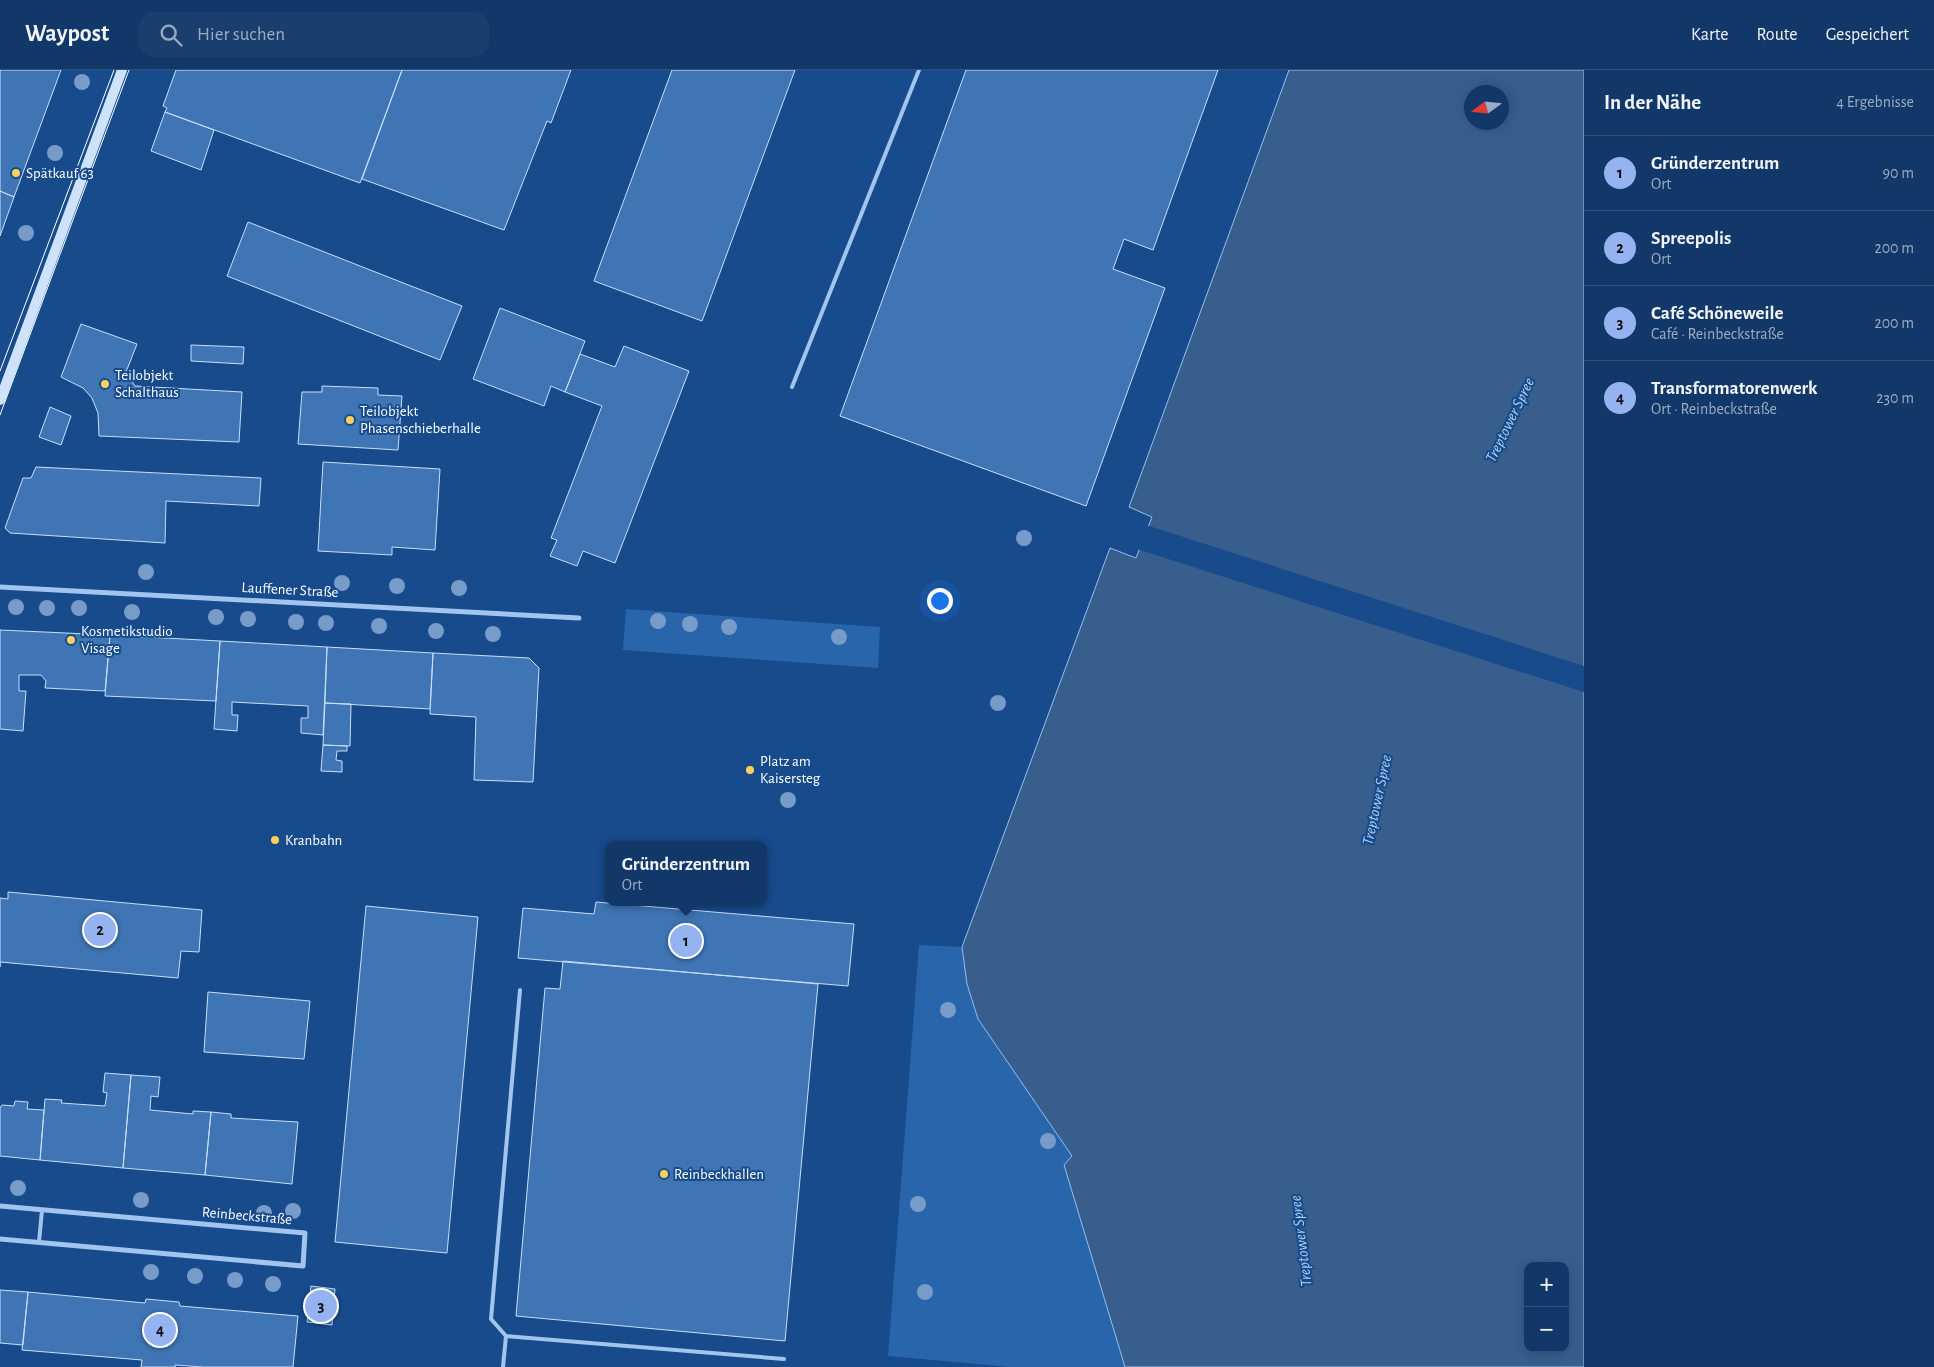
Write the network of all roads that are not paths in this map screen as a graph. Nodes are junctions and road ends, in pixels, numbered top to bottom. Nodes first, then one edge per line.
1 (122, 70) edge
2 (919, 70) edge
3 (792, 388) dead end
4 (0, 400) edge
5 (0, 586) edge
6 (579, 618) dead end
7 (520, 990) dead end
8 (0, 1206) edge
9 (42, 1210) junction
10 (0, 1239) edge
11 (39, 1242) junction
12 (506, 1336) junction
13 (784, 1359) dead end
14 (503, 1367) edge

1 - 4 street
2 - 3 lane
5 - 6 street, Lauffener Straße
7 - 12 lane
8 - 9 street, Reinbeckstraße
9 - 11 lane
9 - 11 street, Reinbeckstraße
10 - 11 street, Reinbeckstraße
12 - 13 lane
12 - 14 lane

